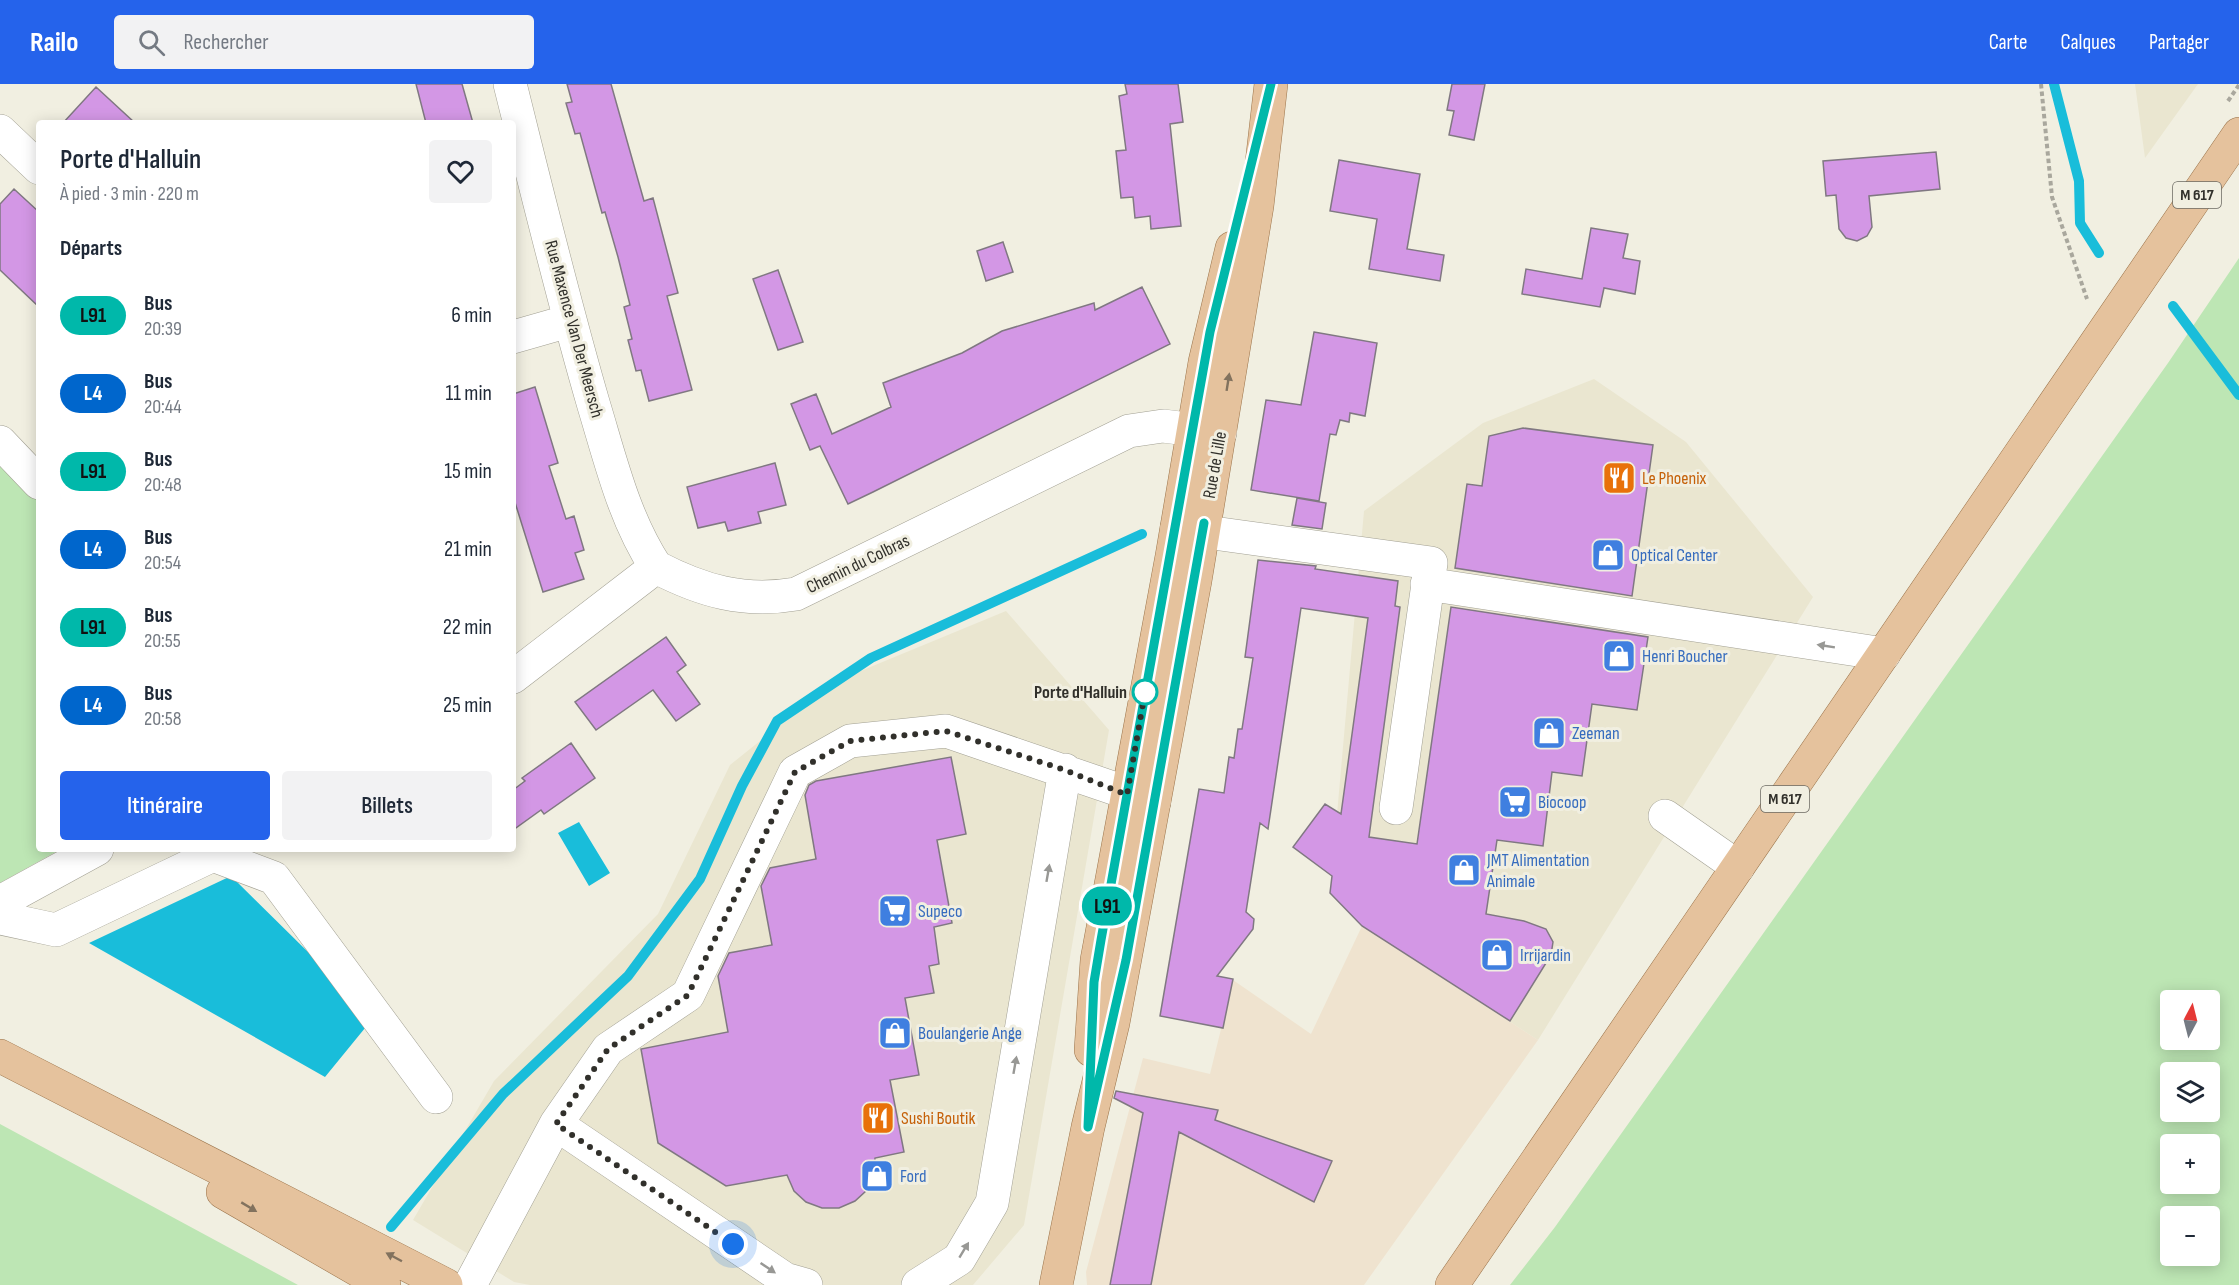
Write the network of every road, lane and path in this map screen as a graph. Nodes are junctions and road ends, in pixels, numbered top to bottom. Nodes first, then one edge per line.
1 (510, 84) edge
2 (1271, 84) edge
3 (2041, 84) edge
4 (0, 132) edge
5 (2239, 134) edge
6 (36, 165) edge
7 (2103, 307) junction
8 (569, 321) junction
9 (516, 336) edge
10 (1207, 431) junction
11 (0, 442) edge
12 (36, 480) edge
13 (1190, 530) junction
14 (656, 567) junction
15 (1427, 584) junction
16 (1884, 654) junction
17 (516, 675) edge
18 (1065, 770) junction
19 (1140, 798) junction
20 (1396, 808) dead end
21 (1665, 816) dead end
22 (92, 852) edge
23 (1738, 867) junction
24 (0, 902) edge
25 (0, 918) edge
26 (0, 1057) edge
27 (436, 1097) dead end
28 (556, 1124) junction
29 (1073, 1206) junction
30 (384, 1285) edge
31 (446, 1285) edge
32 (470, 1285) edge
33 (806, 1285) edge
34 (918, 1285) edge
35 (1056, 1285) edge
36 (1070, 1285) edge
37 (1452, 1285) edge

1 - 8 street, Rue Maxence Van Der Meersch
2 - 10 main road, Rue de Lille
3 - 7 path
4 - 6 street
5 - 7 main road, M 617
7 - 16 main road, M 617
8 - 9 street
8 - 14 street, Rue Maxence Van Der Meersch
10 - 13 main road, Rue de Lille
10 - 14 street, Chemin du Colbras
11 - 12 street
13 - 15 street
13 - 19 main road, Rue de Lille
14 - 17 street
16 -> 15 street
15 - 20 street
16 - 23 main road, M 617
18 - 19 street
18 - 28 street
34 -> 18 street
19 - 29 main road, Rue de Lille
21 - 23 street
22 - 24 street
23 - 37 main road, M 617
25 - 27 street
26 -> 30 main road
31 -> 26 main road
28 - 32 street
28 -> 33 street
29 - 35 main road, Rue de Lille
29 - 36 main road, Rue de Lille

